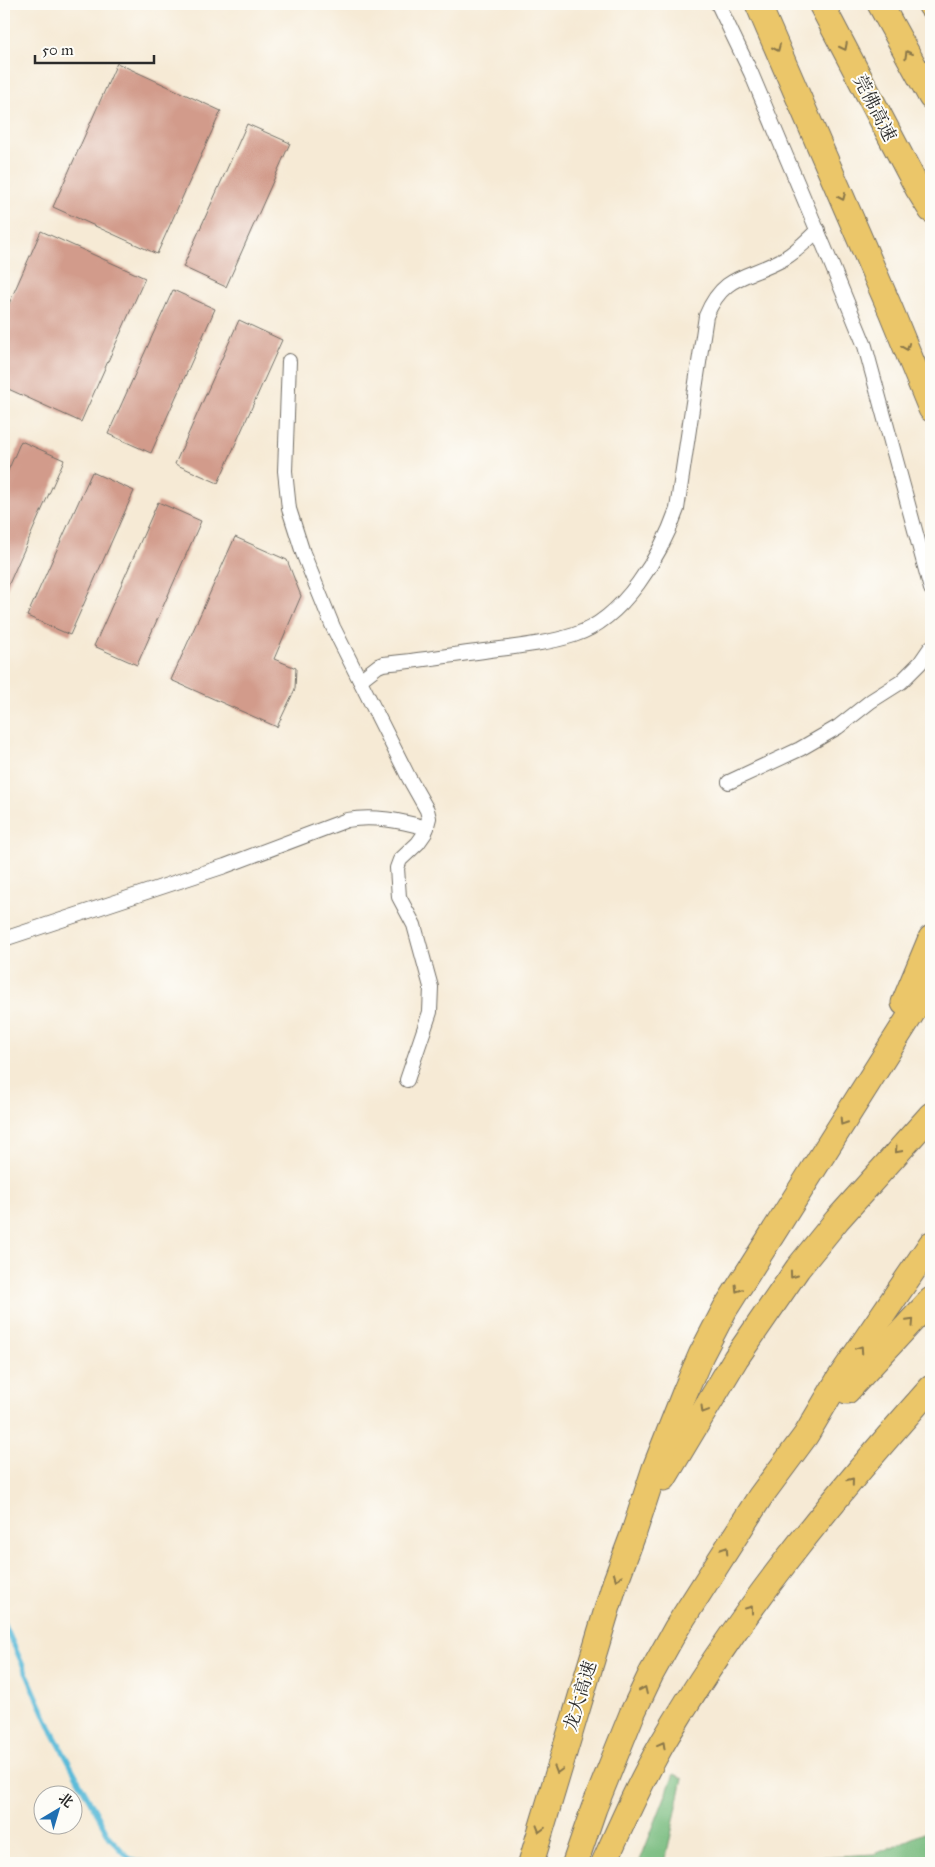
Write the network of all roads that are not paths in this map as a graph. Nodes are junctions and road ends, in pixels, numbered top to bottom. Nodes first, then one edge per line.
1 (718, 4) edge
2 (758, 4) edge
3 (821, 4) edge
4 (880, 4) edge
5 (931, 97) edge
6 (918, 189) junction
7 (931, 210) edge
8 (931, 226) edge
9 (818, 230) junction
10 (290, 360) dead end
11 (931, 409) edge
12 (931, 589) edge
13 (931, 647) edge
14 (360, 680) junction
15 (729, 782) dead end
16 (427, 828) junction
17 (931, 938) edge
18 (4, 939) edge
19 (931, 983) edge
20 (407, 1080) dead end
21 (870, 1081) junction
22 (931, 1115) edge
23 (931, 1244) edge
24 (931, 1300) edge
25 (931, 1388) edge
26 (806, 1435) junction
27 (634, 1532) junction
28 (531, 1863) edge
29 (575, 1863) edge
30 (604, 1863) edge

1 - 9 street
2 -> 11 highway
3 -> 6 highway, 莞佛高速
5 -> 4 highway
6 - 7 highway, 莞佛高速
6 - 8 highway
9 - 12 street
9 - 14 street
10 - 14 street
13 - 15 street
14 - 16 street
16 - 18 street
16 - 20 street
17 - 21 highway
19 - 21 highway
21 -> 27 highway
22 -> 27 highway
26 -> 23 highway
26 -> 24 highway
30 -> 25 highway
29 -> 26 highway
27 -> 28 highway, 龙大高速

